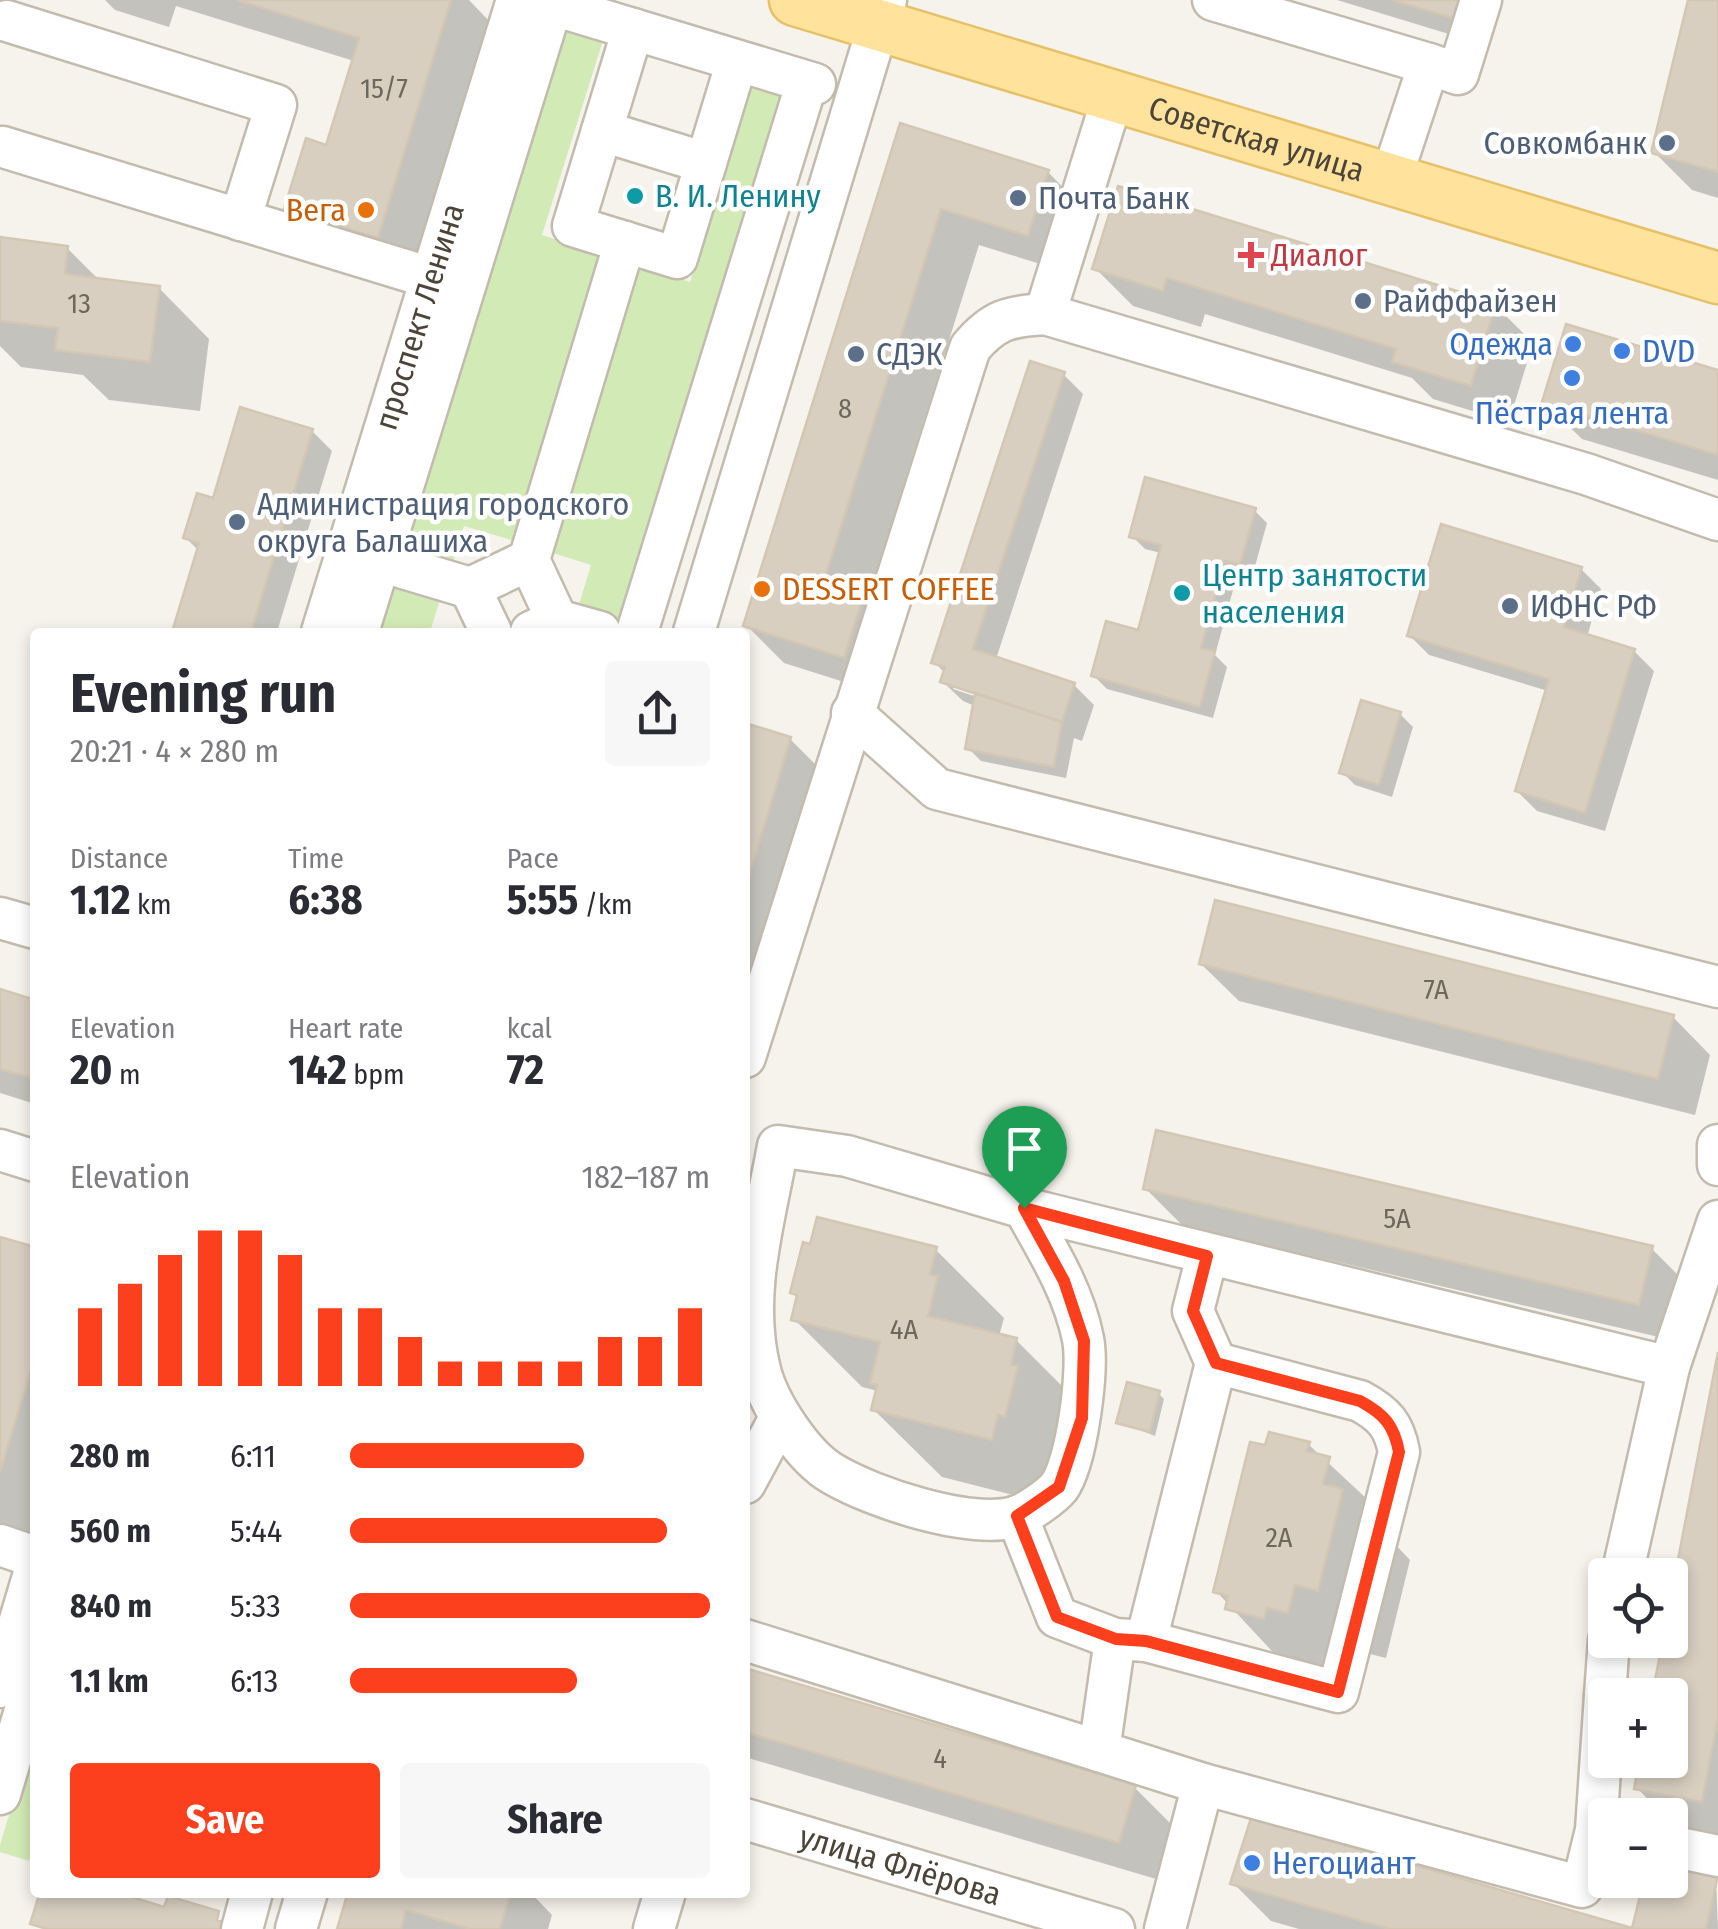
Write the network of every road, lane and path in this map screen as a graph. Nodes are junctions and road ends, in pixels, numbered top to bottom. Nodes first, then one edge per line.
1 (796, 0) edge
2 (1213, 0) edge
3 (1481, 0) edge
4 (551, 3) edge
5 (6, 13) edge
6 (882, 13) edge
7 (633, 29) junction
8 (737, 61) junction
9 (1429, 64) junction
10 (1113, 96) junction
11 (602, 131) junction
12 (3, 147) dead end
13 (706, 163) junction
14 (1391, 179) junction
15 (240, 220) junction
16 (625, 242) junction
17 (432, 278) junction
18 (1718, 278) edge
19 (1045, 314) junction
20 (1718, 520) edge
21 (529, 560) junction
22 (380, 561) junction
23 (470, 588) junction
24 (544, 626) edge
25 (323, 628) edge
26 (359, 628) edge
27 (489, 628) edge
28 (638, 628) edge
29 (695, 628) edge
30 (852, 713) junction
31 (0, 918) edge
32 (30, 927) edge
33 (1718, 987) edge
34 (750, 1041) edge
35 (761, 1140) edge
36 (1718, 1146) edge
37 (0, 1150) edge
38 (30, 1159) edge
39 (1718, 1165) edge
40 (1024, 1208) junction
41 (1718, 1221) edge
42 (1207, 1256) junction
43 (1216, 1363) junction
44 (1669, 1367) junction
45 (780, 1418) junction
46 (750, 1475) edge
47 (1017, 1516) junction
48 (0, 1546) edge
49 (30, 1555) edge
50 (1626, 1558) edge
51 (30, 1587) edge
52 (1131, 1640) junction
53 (750, 1642) edge
54 (0, 1687) edge
55 (30, 1694) edge
56 (1099, 1751) junction
57 (1203, 1784) junction
58 (0, 1794) edge
59 (750, 1820) edge
60 (1688, 1850) edge
61 (1718, 1856) edge
62 (1588, 1868) edge
63 (250, 1898) edge
64 (306, 1898) edge
65 (663, 1898) edge
66 (242, 1929) edge
67 (296, 1929) edge
68 (654, 1929) edge
69 (1114, 1929) edge
70 (1166, 1929) edge

1 - 6 main road, Советская улица
2 - 9 street
3 - 9 street
4 - 7 street
4 - 17 street, проспект Ленина
4 - 22 street
5 - 15 street
6 - 10 main road, Советская улица
6 - 29 street
7 - 8 street
7 - 11 street
8 - 13 street
8 - 28 street
9 - 14 street
10 - 14 main road, Советская улица
10 - 19 street
11 - 13 street
11 - 16 street
12 - 15 street
13 - 16 street
14 - 18 main road, Советская улица
15 - 17 street
16 - 21 street
17 - 25 street, проспект Ленина
19 - 20 street
19 - 30 street
21 - 23 street
21 - 24 street
22 - 23 street
22 - 26 street
23 - 27 street
30 - 33 street
30 - 34 street
31 - 32 street
35 - 40 street
35 - 45 street
36 - 39 street
37 - 38 street
40 - 42 street
40 - 47 street
41 - 44 street
42 - 43 street
42 - 44 street
43 - 52 street
43 - 52 street
44 - 50 street
45 - 46 street
45 - 47 street
47 - 52 street
48 - 49 street
51 - 54 street
52 - 56 street
53 - 56 street
55 - 58 street
56 - 57 street
57 - 62 street
57 - 70 street
59 - 69 street, улица Флёрова
60 - 61 street
63 - 66 street
64 - 67 street
65 - 68 street

